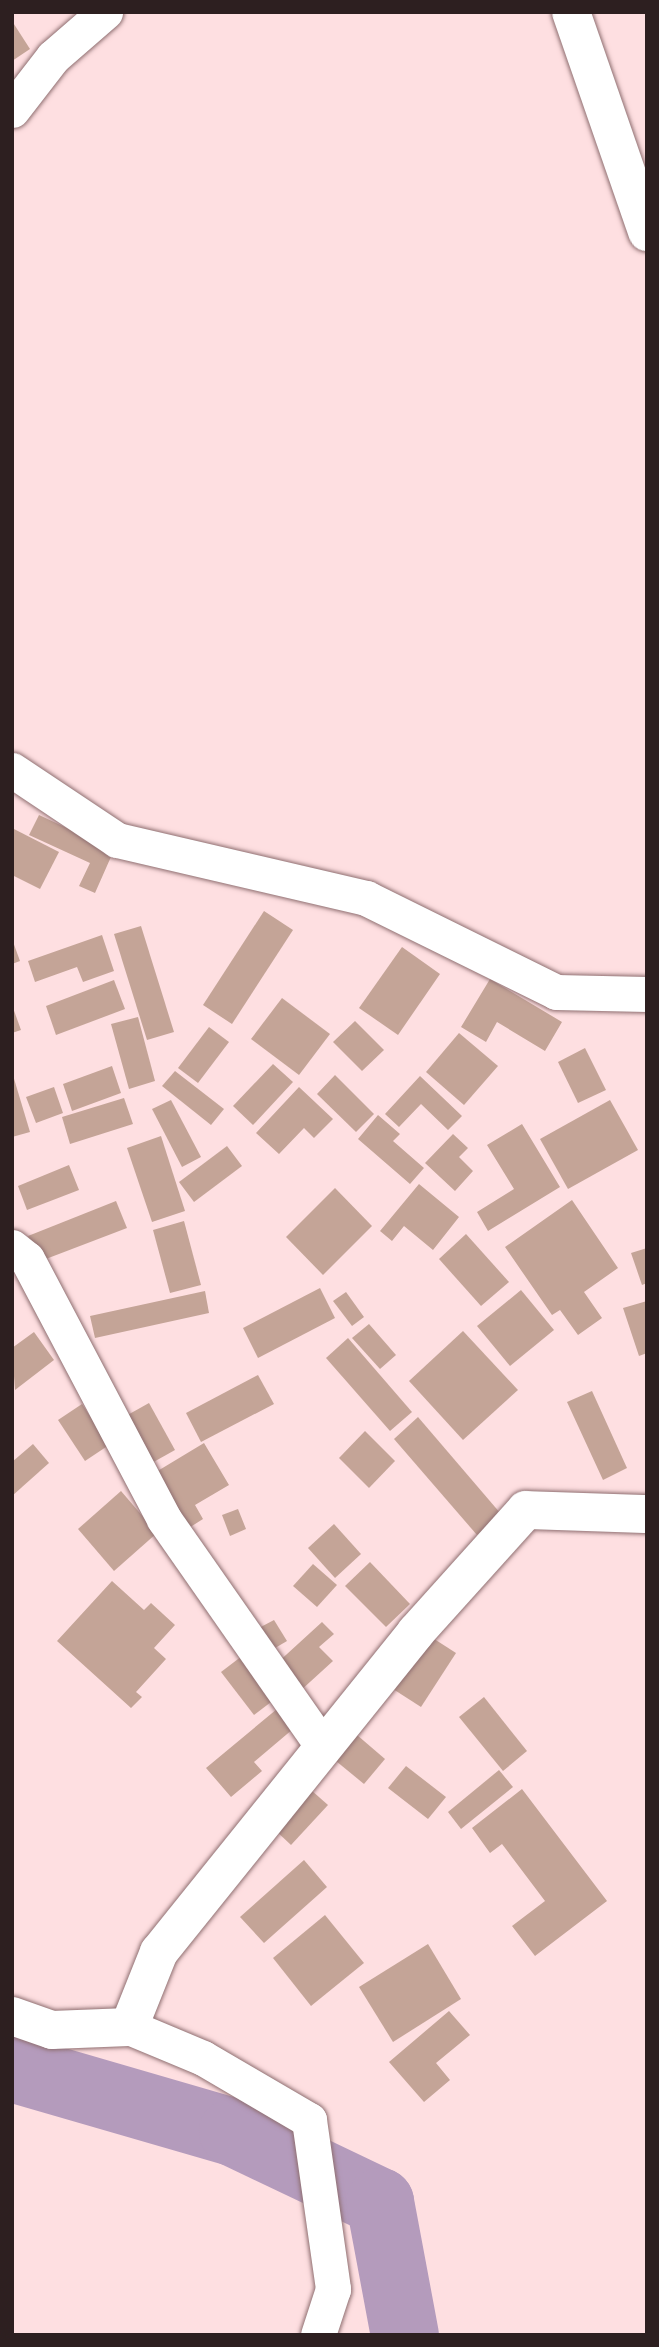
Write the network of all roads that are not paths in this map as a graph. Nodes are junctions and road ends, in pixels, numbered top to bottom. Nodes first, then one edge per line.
1 (105, 12) edge
2 (571, 12) edge
3 (12, 110) edge
4 (647, 232) edge
5 (12, 770) edge
6 (647, 994) edge
7 (12, 1247) edge
8 (647, 1514) edge
9 (323, 1747) junction
10 (12, 2016) edge
11 (129, 2027) junction
12 (318, 2335) edge

1 - 3 street
2 - 4 main road
5 - 6 street
7 - 9 street
8 - 9 main road
9 - 11 main road
10 - 11 main road
11 - 12 street

